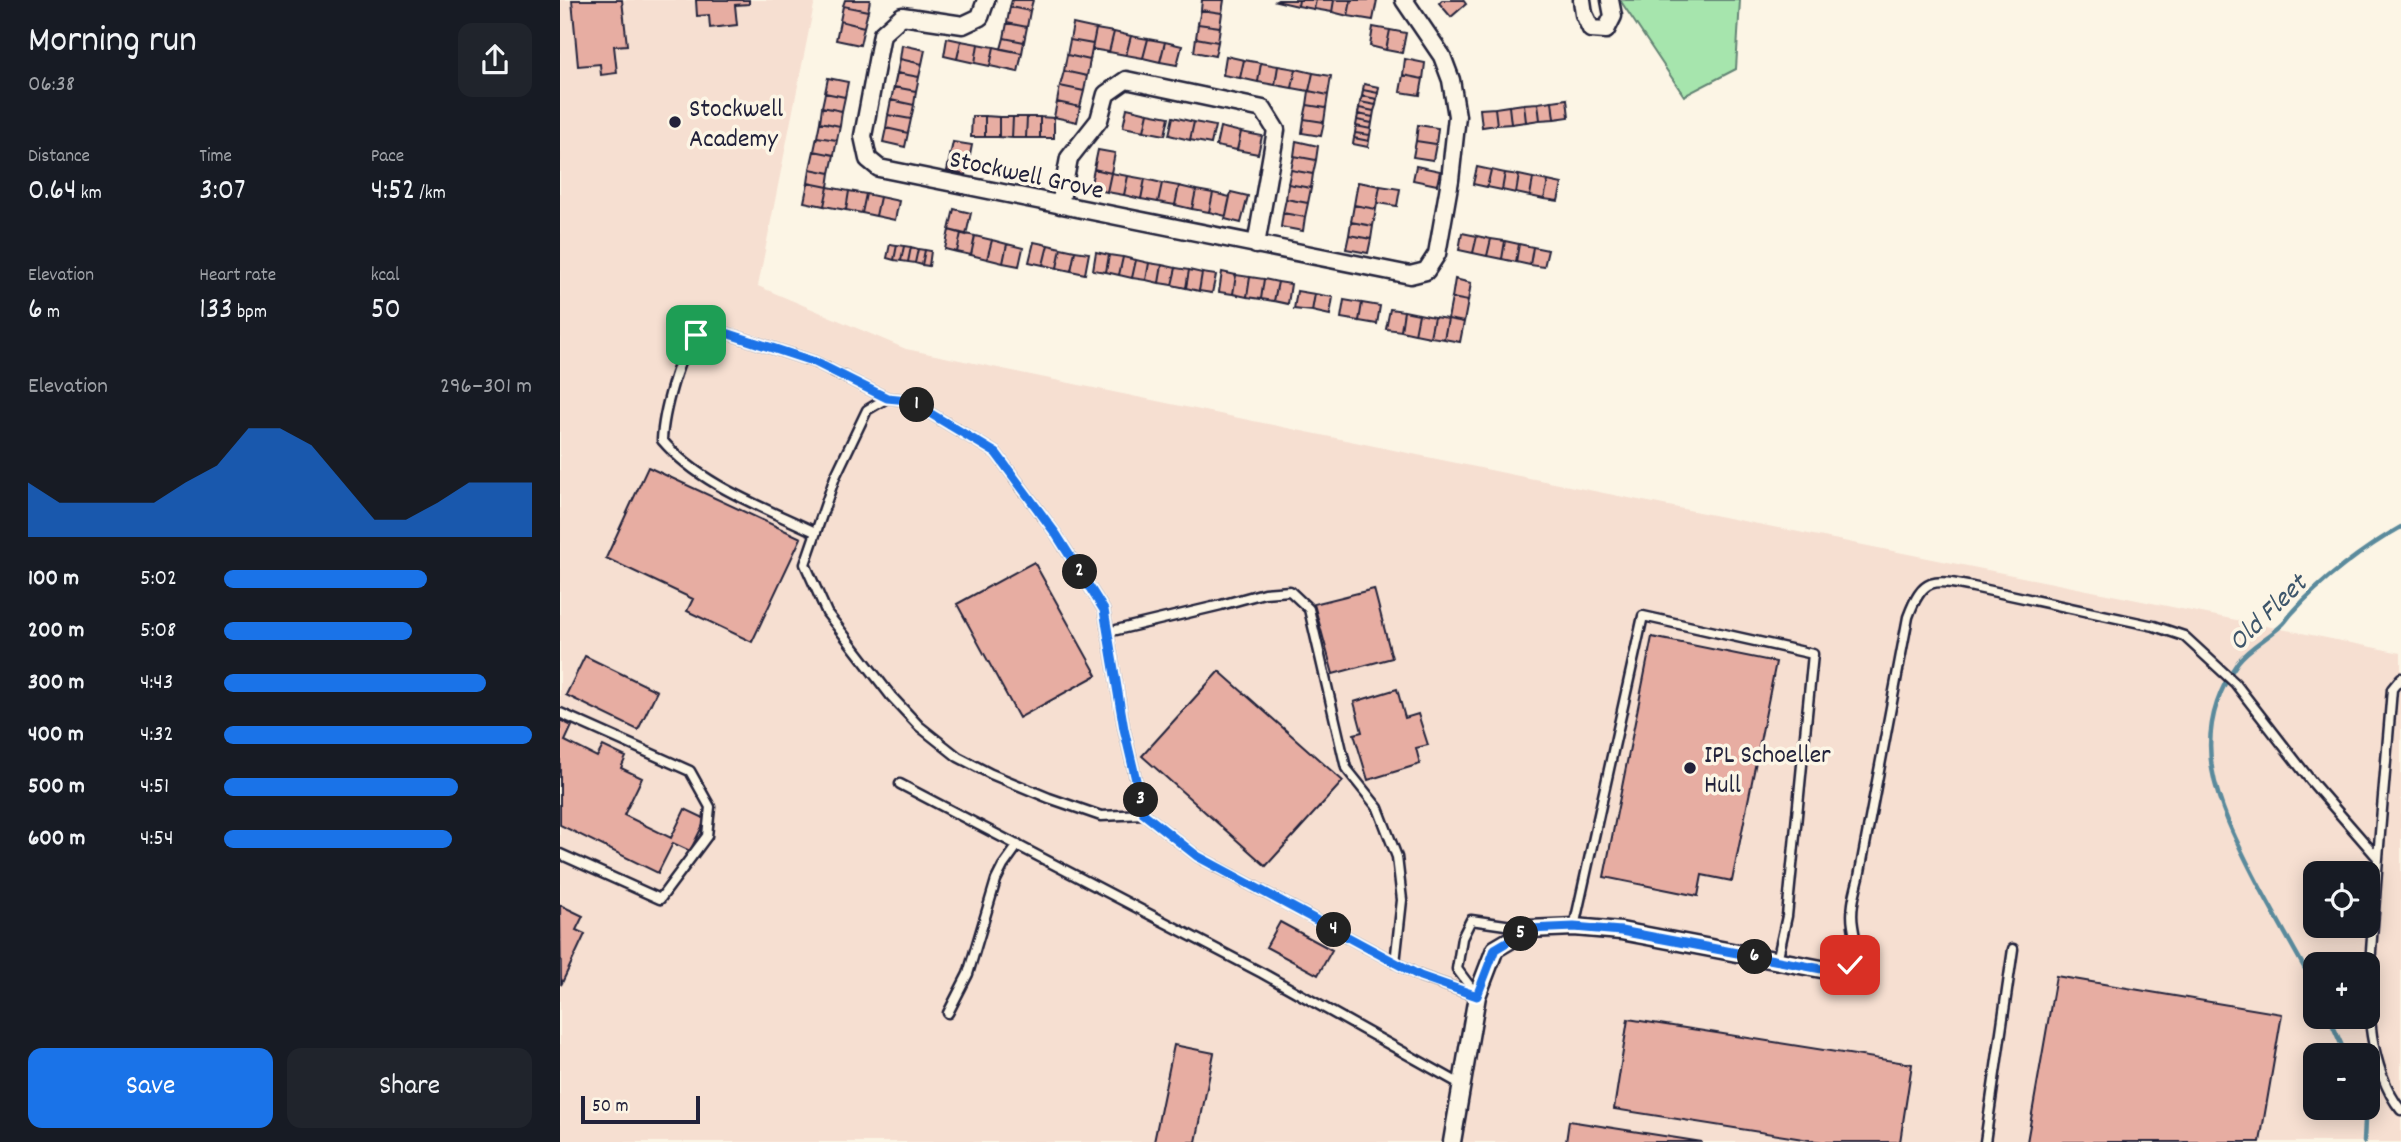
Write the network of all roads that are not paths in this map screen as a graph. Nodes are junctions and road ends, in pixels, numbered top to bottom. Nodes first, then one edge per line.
1 (986, 0) edge
2 (1404, 0) edge
3 (1582, 0) edge
4 (1610, 0) edge
5 (1060, 205) junction
6 (1256, 245) junction
7 (887, 398) junction
8 (815, 532) junction
9 (1108, 632) junction
10 (2401, 678) edge
11 (560, 713) edge
12 (900, 783) dead end
13 (1144, 814) junction
14 (1018, 845) junction
15 (560, 854) edge
16 (2377, 857) junction
17 (1574, 927) junction
18 (1529, 929) junction
19 (2013, 949) dead end
20 (1776, 962) junction
21 (1395, 963) junction
22 (1832, 971) joint
23 (1477, 996) junction
24 (948, 1013) dead end
25 (1462, 1085) junction
26 (2401, 1110) edge
27 (1452, 1142) edge
28 (1985, 1142) edge

1 - 5 street, Stockwell Grove
2 - 6 street, Stockwell Grove
3 - 4 street
5 - 6 street, Stockwell Grove
5 - 6 street
7 - 8 lane
7 - 8 lane
7 - 9 lane
8 - 13 lane
9 - 13 lane
9 - 21 lane
10 - 16 lane
11 - 15 lane
12 - 14 lane
13 - 21 lane
14 - 24 lane
14 - 25 lane
16 - 22 lane
16 - 26 lane
17 - 18 street
17 - 20 street
17 - 20 lane
18 - 23 street
18 - 23 lane
19 - 28 lane
20 - 22 street
21 - 23 lane
23 - 25 street
25 - 27 street

